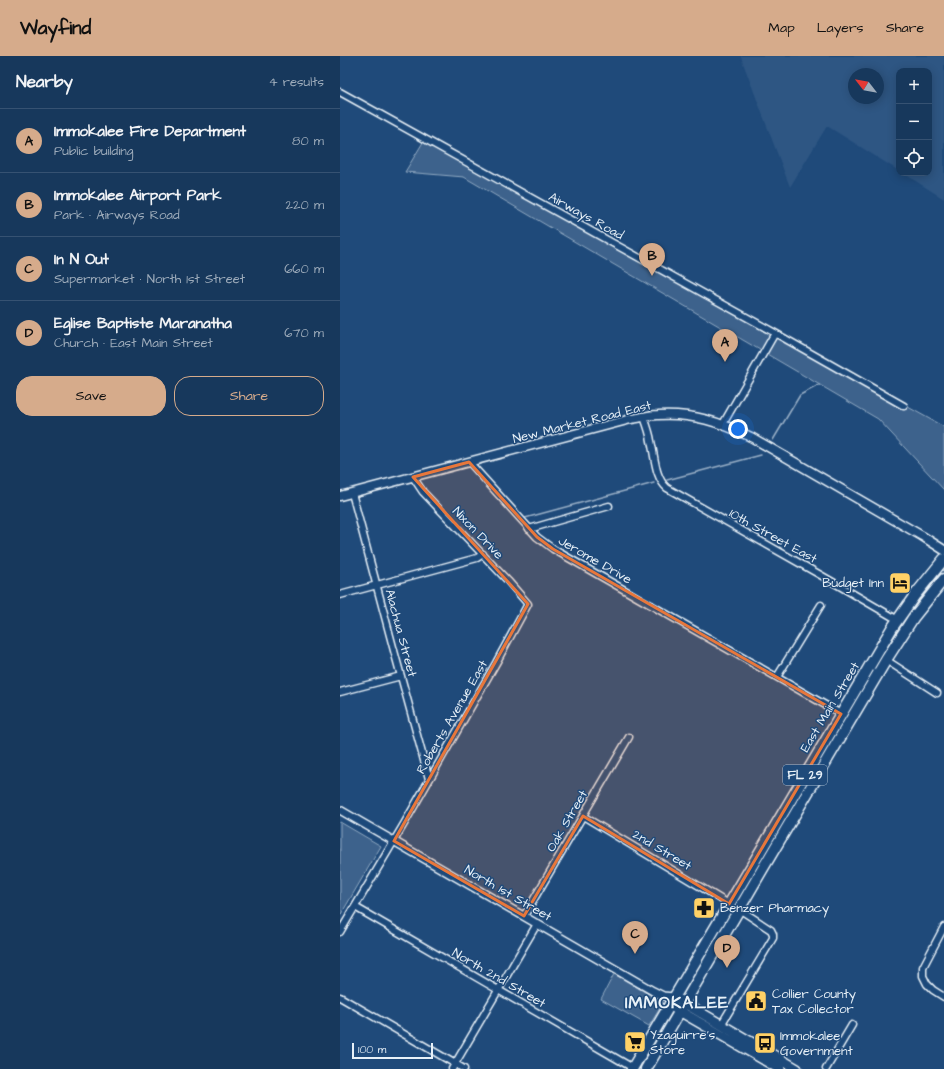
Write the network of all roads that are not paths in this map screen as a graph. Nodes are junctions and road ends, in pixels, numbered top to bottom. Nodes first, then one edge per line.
1 (340, 92) edge
2 (775, 333) junction
3 (904, 406) dead end
4 (644, 417) junction
5 (723, 424) junction
6 (469, 462) junction
7 (413, 477) junction
8 (352, 493) junction
9 (340, 496) edge
10 (609, 506) dead end
11 (529, 529) junction
12 (944, 550) edge
13 (482, 554) junction
14 (944, 559) edge
15 (944, 578) edge
16 (376, 586) junction
17 (340, 595) edge
18 (528, 604) joint
19 (821, 605) dead end
20 (898, 620) junction
21 (886, 660) junction
22 (401, 676) junction
23 (777, 677) junction
24 (340, 692) edge
25 (937, 692) dead end
26 (841, 714) junction
27 (851, 720) junction
28 (628, 737) dead end
29 (429, 779) junction
30 (340, 810) edge
31 (583, 816) junction
32 (394, 841) junction
33 (729, 904) junction
34 (355, 907) junction
35 (739, 909) junction
36 (524, 916) junction
37 (537, 924) junction
38 (944, 927) edge
39 (340, 932) edge
40 (499, 990) junction
41 (340, 997) edge
42 (944, 998) edge
43 (669, 999) junction
44 (682, 1007) junction
45 (721, 1025) junction
46 (852, 1025) dead end
47 (748, 1046) junction
48 (453, 1066) edge
49 (464, 1069) edge
50 (632, 1069) edge
51 (646, 1069) edge
52 (780, 1069) edge
53 (797, 1069) edge
54 (826, 1069) edge

1 - 2 street, Airways Road
2 - 3 street, Airways Road
2 - 5 street
4 - 5 main road, New Market Road East
4 - 6 main road, New Market Road East
4 - 20 street, 10th Street East
5 - 12 main road, New Market Road East
6 - 7 main road, New Market Road East
6 - 11 street, Jerome Drive
7 - 8 main road, New Market Road East
7 - 13 street, Nixon Drive
8 - 9 main road, New Market Road East
8 - 16 street, Alachua Street
10 - 11 street
11 - 23 street, Jerome Drive
13 - 16 street
13 - 18 street, Nixon Drive
14 - 20 highway, East Main Street / FL 29
15 - 21 highway, East Main Street / FL 29
16 - 17 street
16 - 22 street, Alachua Street
18 - 29 street, Roberts Avenue East
19 - 23 street
20 - 26 highway, East Main Street / FL 29
21 - 25 street
21 - 27 highway, East Main Street / FL 29
22 - 24 street
22 - 29 street, Alachua Street
23 - 26 street, Jerome Drive
26 - 27 highway
26 - 33 highway, East Main Street / FL 29
27 - 35 highway, East Main Street / FL 29
28 - 31 street, Oak Street
29 - 32 street, Roberts Avenue East
30 - 32 street, North 1st Street
31 - 33 street, 2nd Street
31 - 36 street, Oak Street
32 - 34 street, Roberts Avenue East
32 - 36 street, North 1st Street
33 - 35 highway
33 - 43 highway, East Main Street / FL 29
34 - 39 street, Roberts Avenue East
34 - 40 street, North 2nd Street
35 - 44 highway, East Main Street / FL 29
35 - 45 street
36 - 37 street, North 1st Street
37 - 40 street
37 - 43 street, North 1st Street
38 - 42 street
40 - 48 street
40 - 50 street, North 2nd Street
41 - 48 street
43 - 44 main road
43 - 50 highway, FL 29
44 - 45 main road
44 - 47 main road
44 - 51 highway, FL 29
45 - 47 main road
46 - 54 street
47 - 52 main road
47 - 53 main road
48 - 49 street

